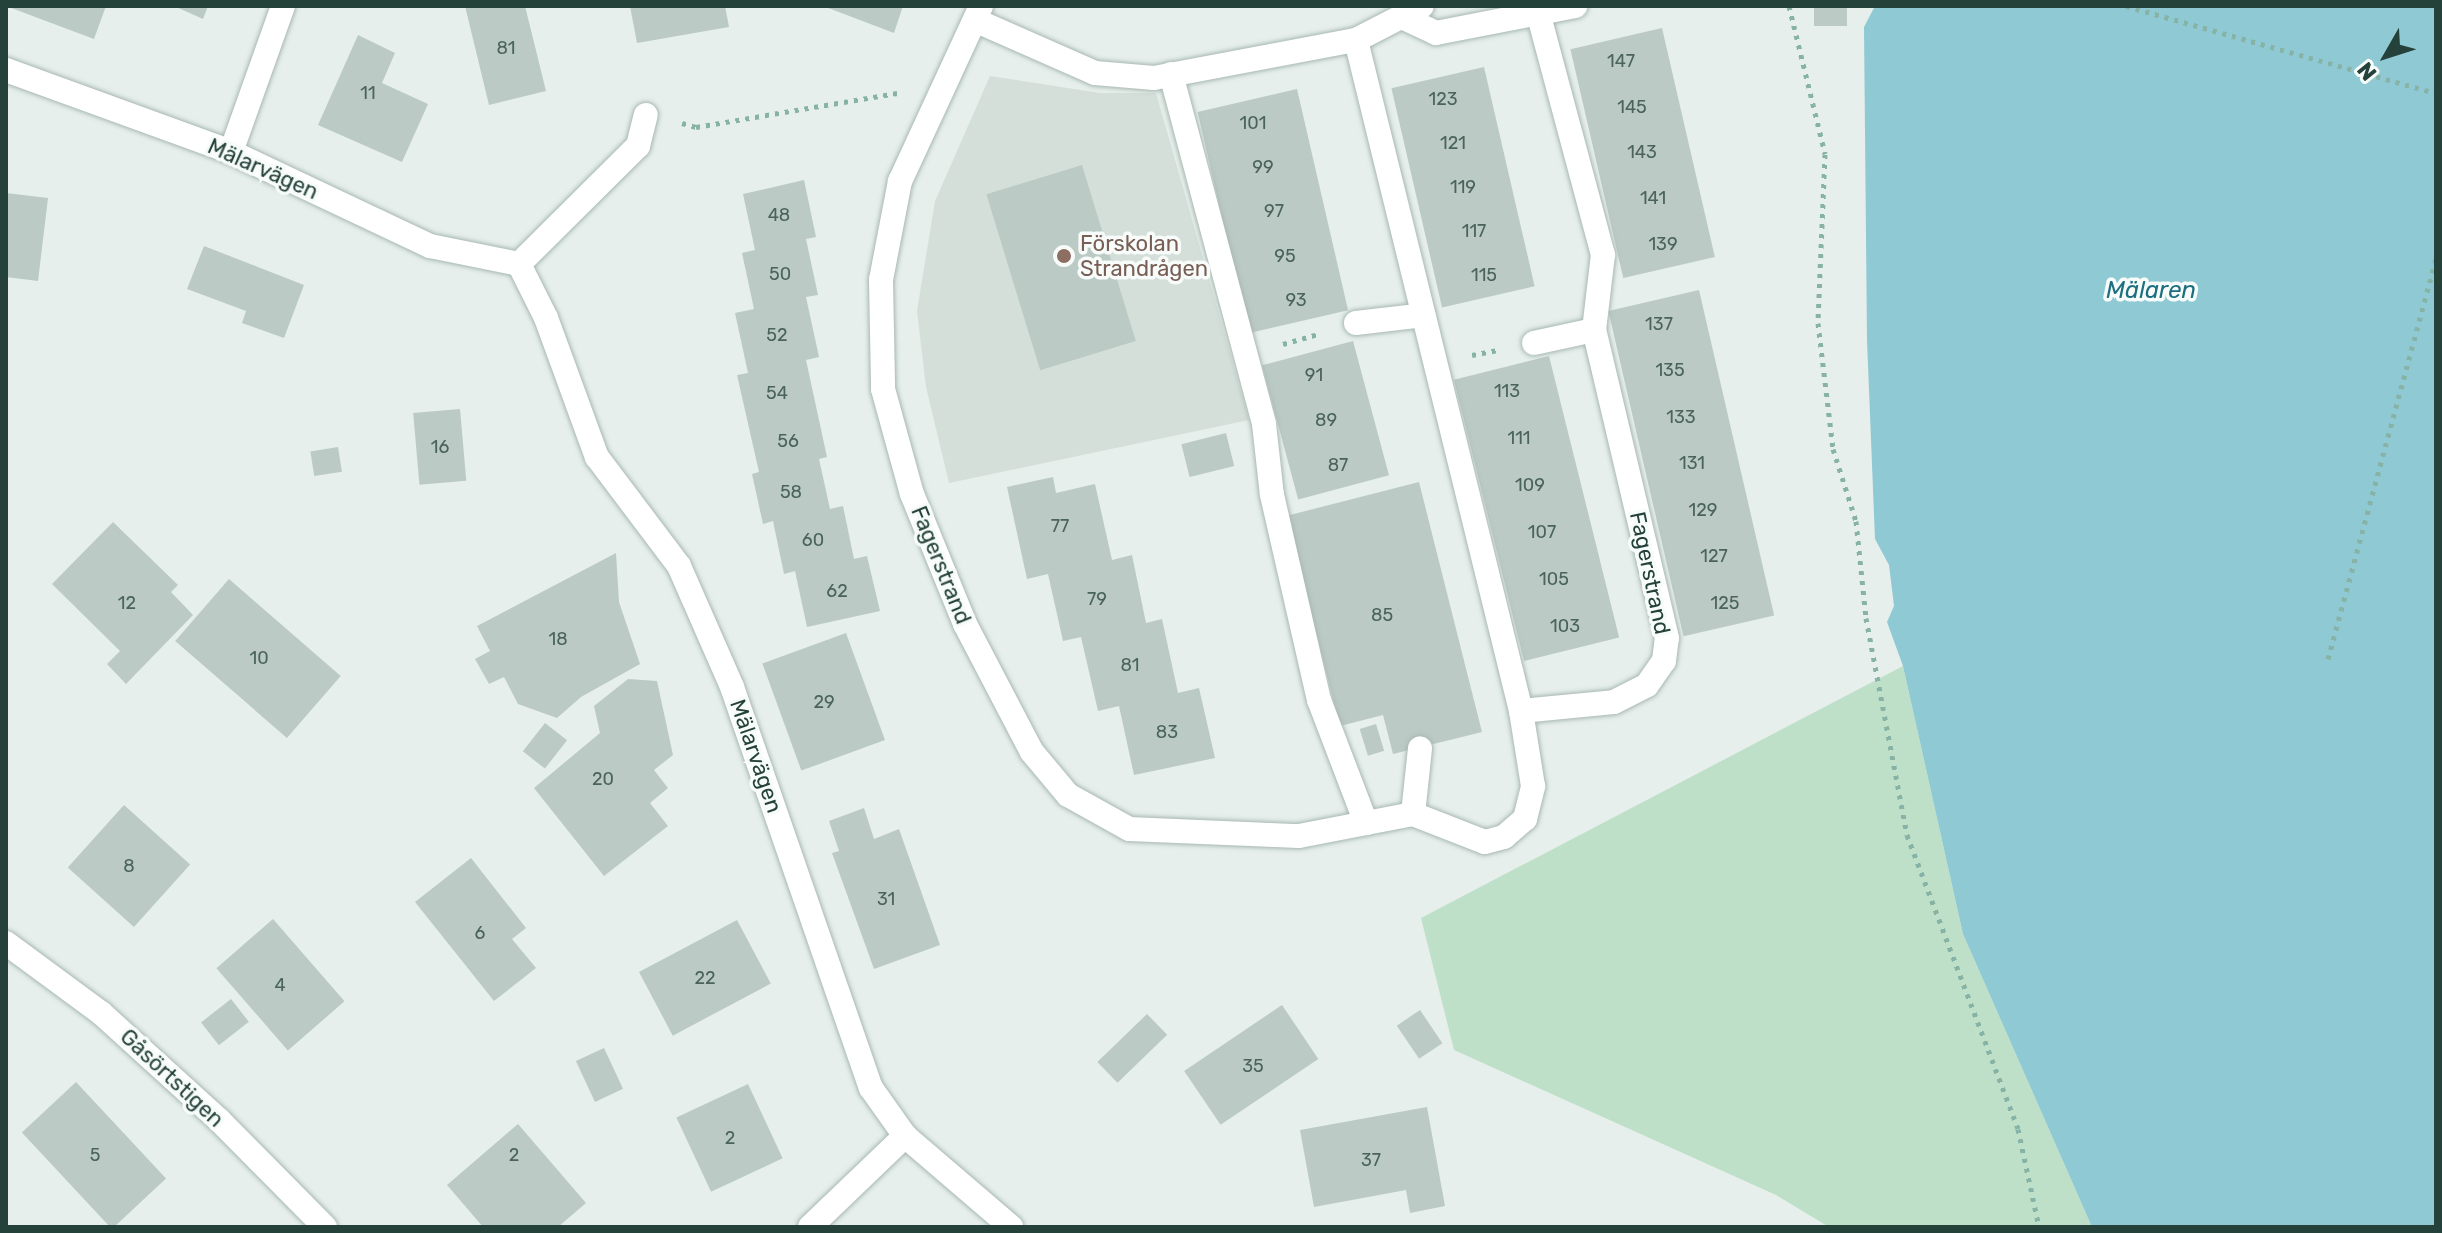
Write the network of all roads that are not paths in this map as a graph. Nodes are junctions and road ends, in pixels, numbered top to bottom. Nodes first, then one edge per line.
1 (283, 6) edge
2 (1575, 6) edge
3 (1412, 11) edge
4 (1538, 13) junction
5 (979, 14) edge
6 (1356, 40) junction
7 (6, 70) edge
8 (1171, 74) junction
9 (646, 115) dead end
10 (231, 152) junction
11 (519, 264) junction
12 (1424, 315) junction
13 (1356, 323) road end
14 (1594, 330) junction
15 (1534, 343) road end
16 (1521, 711) junction
17 (1420, 748) dead end
18 (1413, 814) junction
19 (1366, 823) junction
20 (6, 943) edge
21 (905, 1136) junction
22 (325, 1227) edge
23 (810, 1227) edge
24 (1011, 1227) edge

1 - 10 street
2 - 4 street, Fagerstrand
3 - 4 street, Fagerstrand
3 - 6 street, Fagerstrand
4 - 14 street, Fagerstrand
5 - 8 street, Fagerstrand
5 - 19 street, Fagerstrand
6 - 8 street, Fagerstrand
6 - 12 street
7 - 10 street, Mälarvägen
8 - 19 street
9 - 11 street
10 - 11 street, Mälarvägen
11 - 21 street, Mälarvägen
12 - 13 street
12 - 16 street
14 - 15 street
14 - 16 street, Fagerstrand
16 - 18 street
17 - 18 street
18 - 19 street, Fagerstrand
20 - 22 street, Gåsörtstigen
21 - 23 street
21 - 24 street, Mälarvägen

